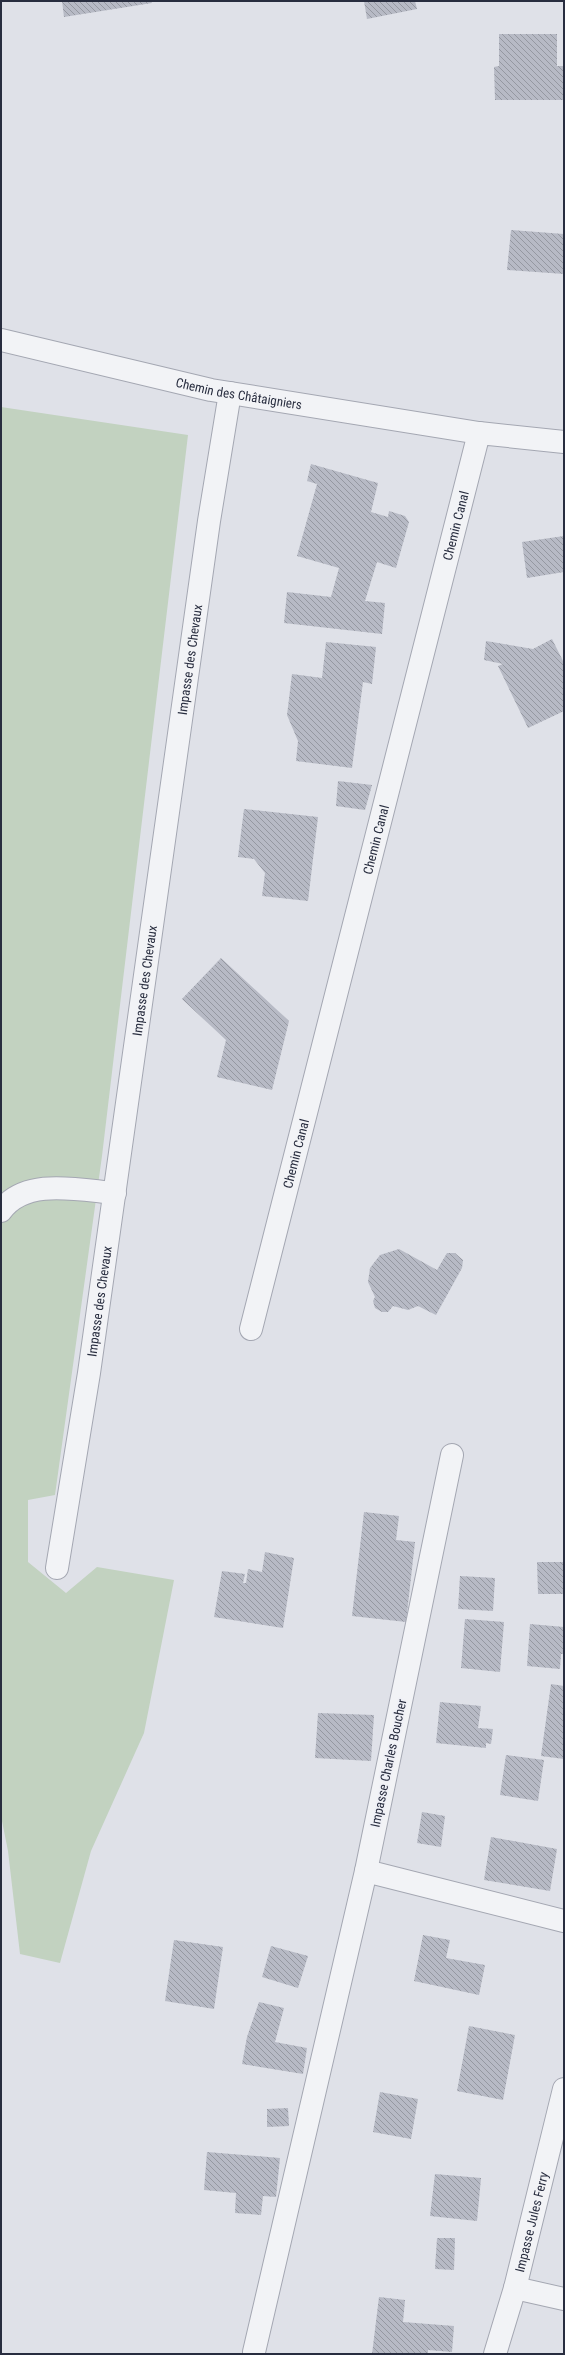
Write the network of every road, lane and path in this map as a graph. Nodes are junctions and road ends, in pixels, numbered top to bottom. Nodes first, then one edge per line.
1 (1, 340) edge
2 (230, 393) junction
3 (480, 433) junction
4 (564, 442) edge
5 (115, 1193) junction
6 (1, 1211) edge
7 (251, 1329) dead end
8 (452, 1455) dead end
9 (57, 1568) dead end
10 (366, 1871) junction
11 (564, 1921) edge
12 (564, 2089) edge
13 (515, 2288) junction
14 (564, 2299) edge
15 (254, 2352) dead end
16 (495, 2354) edge

1 - 2 street, Chemin des Châtaigniers
2 - 3 street, Chemin des Châtaigniers
2 - 5 street, Impasse des Chevaux
3 - 4 street
3 - 7 street, Chemin Canal
5 - 6 street
5 - 9 street, Impasse des Chevaux
8 - 10 street, Impasse Charles Boucher
10 - 11 street
10 - 15 street, Impasse Charles Boucher
12 - 13 street, Impasse Jules Ferry
13 - 14 street
13 - 16 street, Impasse Jules Ferry

